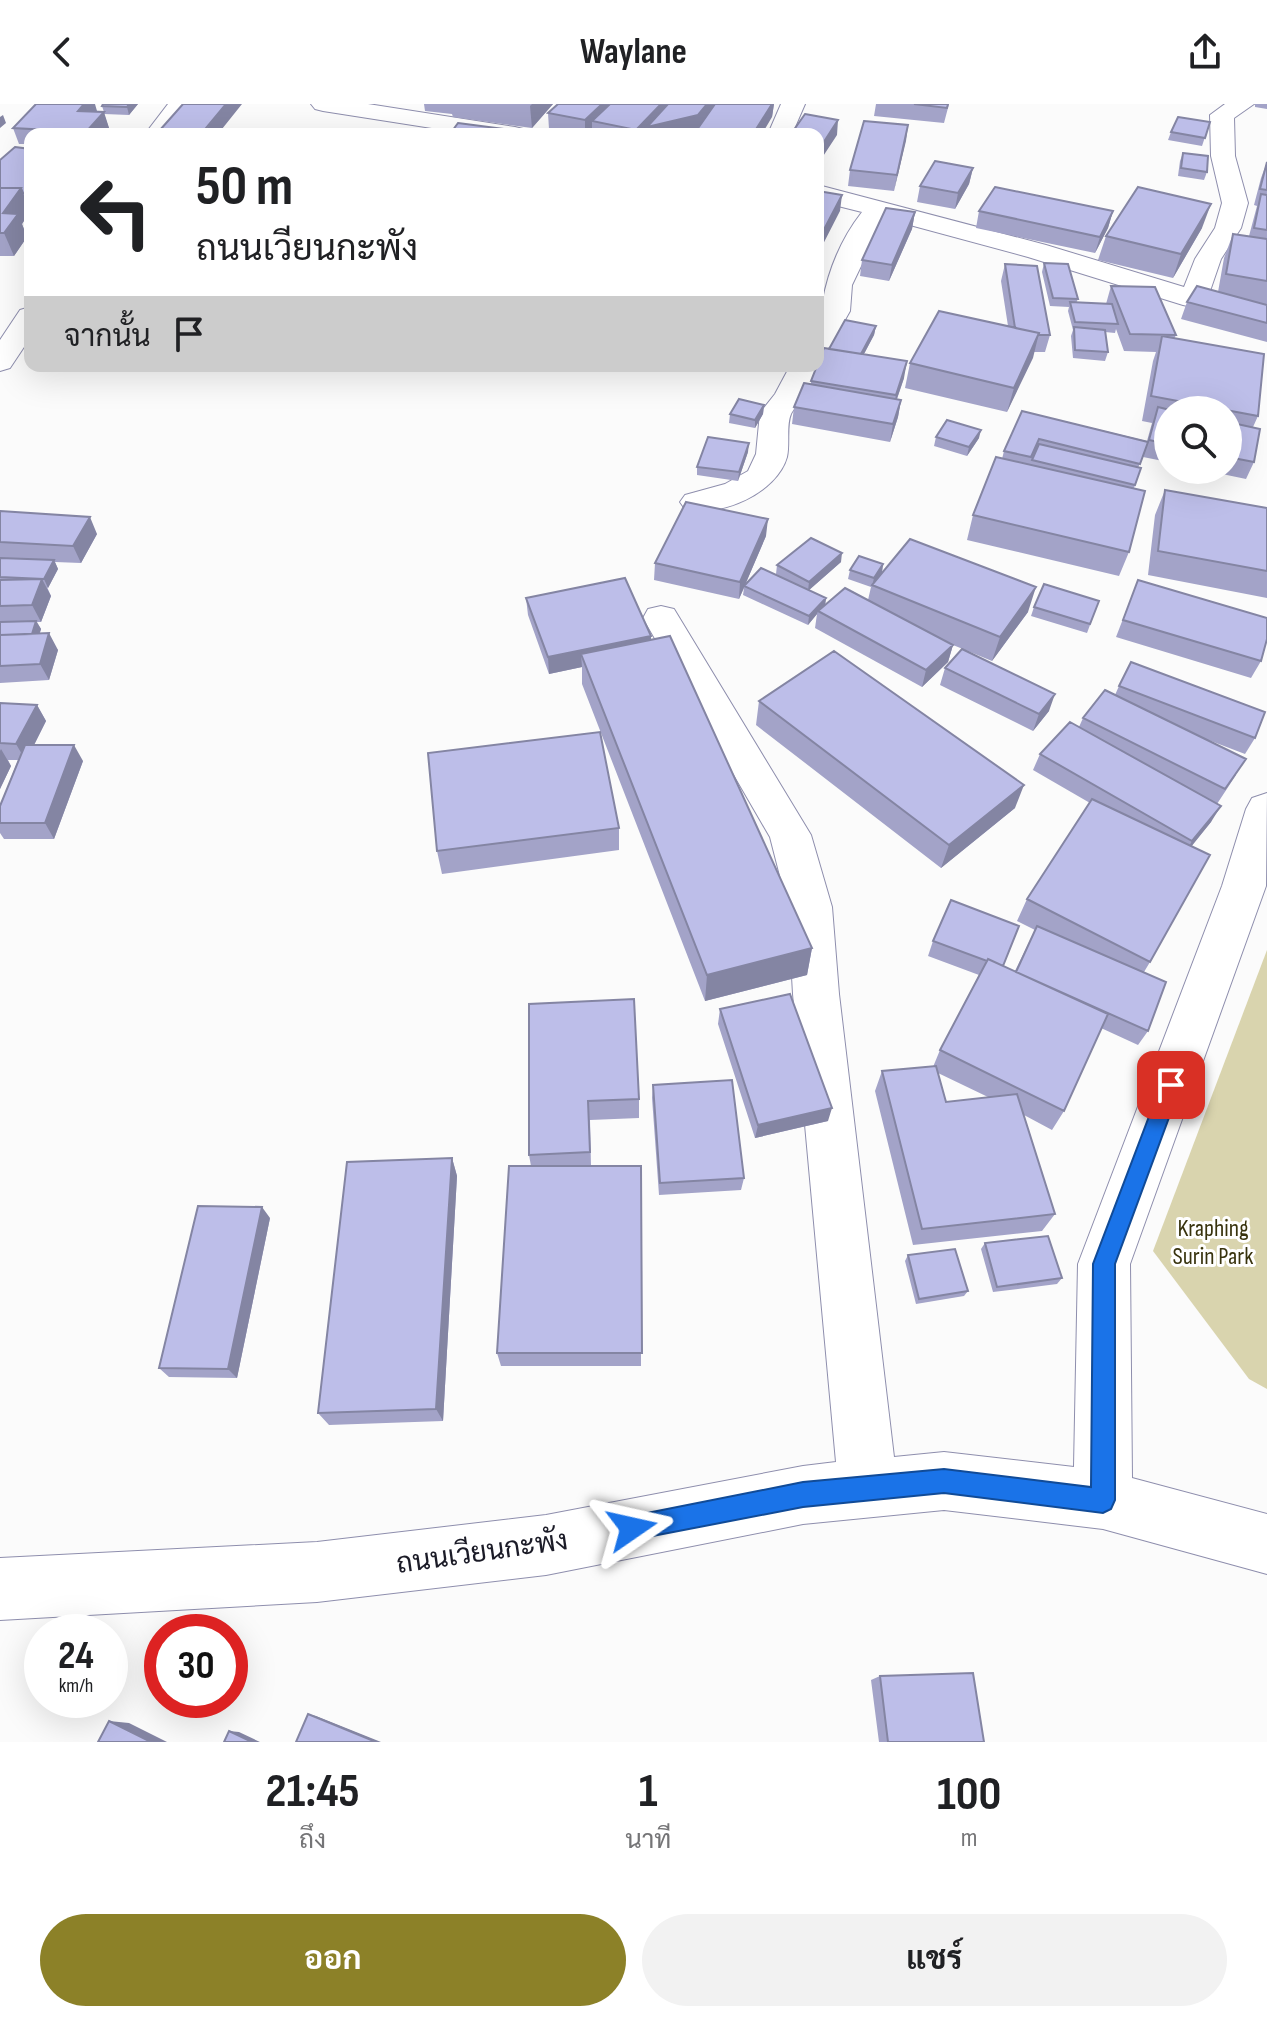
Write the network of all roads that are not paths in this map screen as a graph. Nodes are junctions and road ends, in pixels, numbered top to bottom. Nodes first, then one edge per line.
1 (180, 104) edge
2 (323, 104) edge
3 (793, 104) edge
4 (1242, 104) edge
5 (162, 128) edge
6 (477, 128) edge
7 (783, 128) edge
8 (824, 195) edge
9 (876, 211) junction
10 (1193, 299) junction
11 (1267, 314) edge
12 (24, 325) edge
13 (824, 333) edge
14 (0, 362) edge
15 (802, 372) edge
16 (697, 502) edge
17 (661, 618) dead end
18 (1267, 809) edge
19 (868, 1488) junction
20 (1103, 1500) junction
21 (1267, 1544) edge
22 (0, 1589) edge

1 - 5 street
2 - 6 street
3 - 7 street
4 - 10 street
8 - 9 street
9 - 10 street
9 - 13 street
10 - 11 street
12 - 14 street
15 - 16 street
17 - 19 street
18 - 20 street
19 - 20 street, ถนนเวียนกะพัง
19 - 22 street, ถนนเวียนกะพัง
20 - 21 street, ถนนเวียนกะพัง

